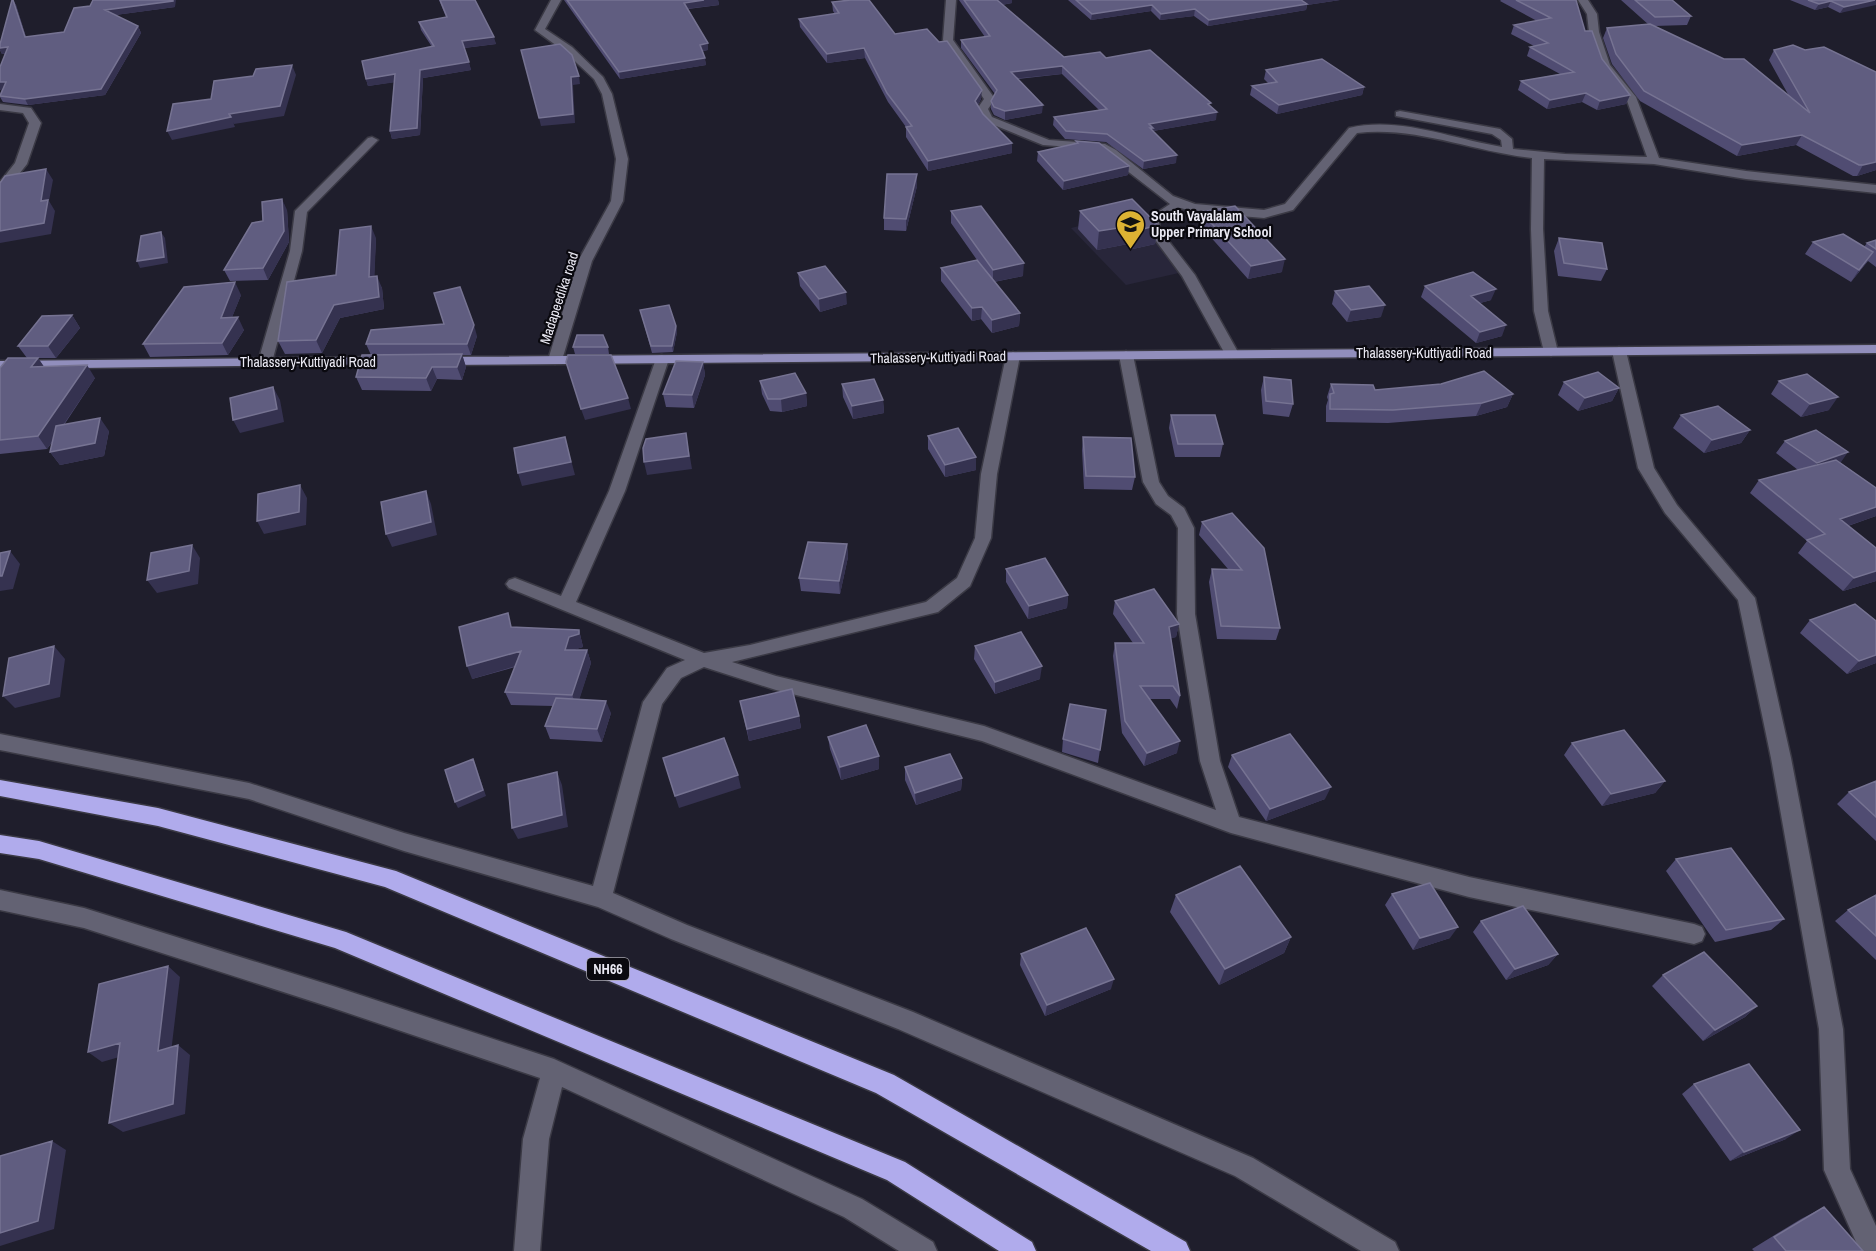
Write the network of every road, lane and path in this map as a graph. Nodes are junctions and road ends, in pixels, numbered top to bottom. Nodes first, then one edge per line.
1 (556, 0) edge
2 (951, 0) edge
3 (1582, 0) edge
4 (0, 107) edge
5 (1400, 114) dead end
6 (372, 140) dead end
7 (1508, 152) junction
8 (1538, 155) junction
9 (1654, 161) junction
10 (1876, 189) edge
11 (0, 190) edge
12 (1180, 203) junction
13 (1876, 349) edge
14 (1619, 351) junction
15 (1551, 352) junction
16 (1232, 354) junction
17 (1126, 355) junction
18 (1013, 356) junction
19 (662, 359) junction
20 (555, 360) junction
21 (404, 361) edge
22 (427, 361) edge
23 (265, 362) junction
24 (0, 365) edge
25 (515, 584) dead end
26 (566, 605) junction
27 (703, 660) junction
28 (0, 742) edge
29 (0, 788) edge
30 (1231, 824) junction
31 (0, 844) edge
32 (601, 898) junction
33 (0, 900) edge
34 (1694, 934) dead end
35 (554, 1071) junction
36 (527, 1251) edge
37 (924, 1251) edge
38 (1023, 1251) edge
39 (1177, 1251) edge
40 (1386, 1251) edge
41 (1874, 1251) edge

1 - 20 street, Madapeedika road
2 - 12 street
3 - 9 street
4 - 11 street
5 - 7 street
6 - 23 street
7 - 8 street
7 - 12 street
8 - 9 street
8 - 15 street
9 - 10 street
12 - 16 street
13 - 14 main road, Thalassery-Kuttiyadi Road
14 - 15 main road, Thalassery-Kuttiyadi Road
14 - 41 street
15 - 16 main road, Thalassery-Kuttiyadi Road
16 - 17 main road, Thalassery-Kuttiyadi Road
17 - 18 main road, Thalassery-Kuttiyadi Road
17 - 30 street
18 - 19 main road, Thalassery-Kuttiyadi Road
18 - 27 street
19 - 20 main road, Thalassery-Kuttiyadi Road
19 - 26 street
20 - 22 main road, Thalassery-Kuttiyadi Road
21 - 23 main road, Thalassery-Kuttiyadi Road
23 - 24 main road, Thalassery-Kuttiyadi Road
25 - 26 street
26 - 27 street
27 - 30 street
27 - 32 street
28 - 32 street
29 - 39 highway, NH66
30 - 34 street
31 - 38 highway
32 - 40 street
33 - 35 street
35 - 36 street
35 - 37 street

